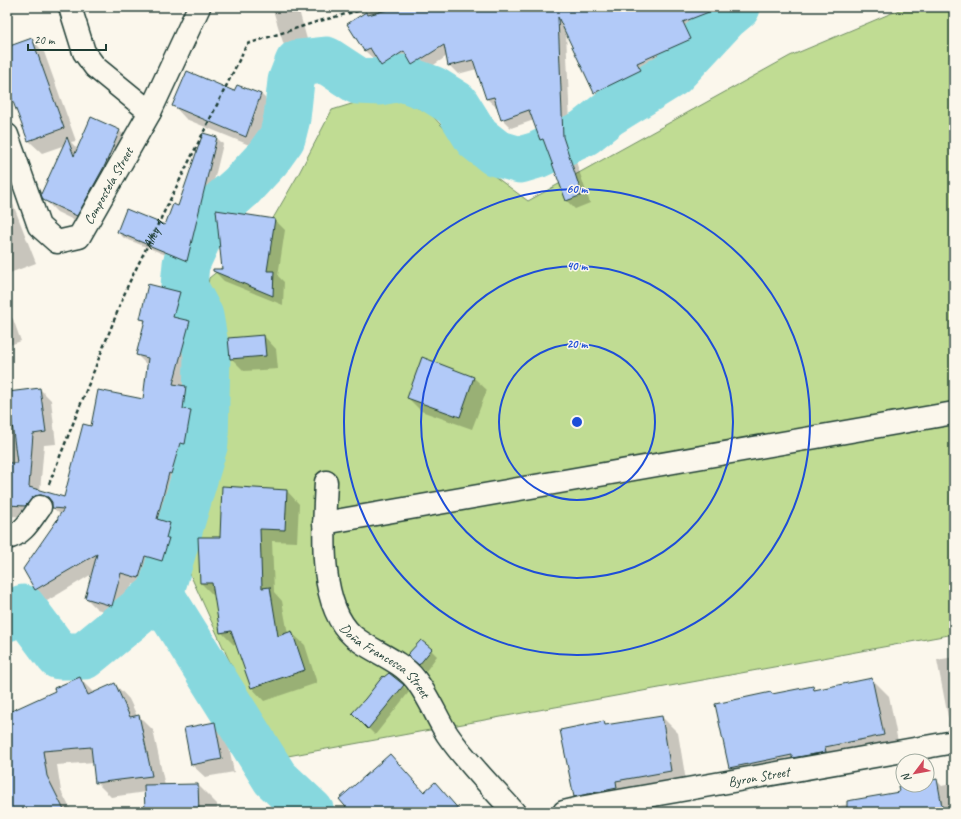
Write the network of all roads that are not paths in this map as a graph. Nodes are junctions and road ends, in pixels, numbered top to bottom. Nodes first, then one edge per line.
1 (70, 7) edge
2 (199, 7) edge
3 (150, 112) junction
4 (7, 136) edge
5 (954, 413) edge
6 (326, 482) dead end
7 (40, 507) road end
8 (324, 523) junction
9 (7, 538) edge
10 (954, 742) edge
11 (514, 812) edge
12 (564, 812) edge

1 - 3 street
2 - 3 street, Compostela Street
3 - 4 street, Compostela Street
5 - 8 street
6 - 8 street, Doña Francesca Street
7 - 9 street
8 - 11 street, Doña Francesca Street
10 - 12 street, Byron Street

